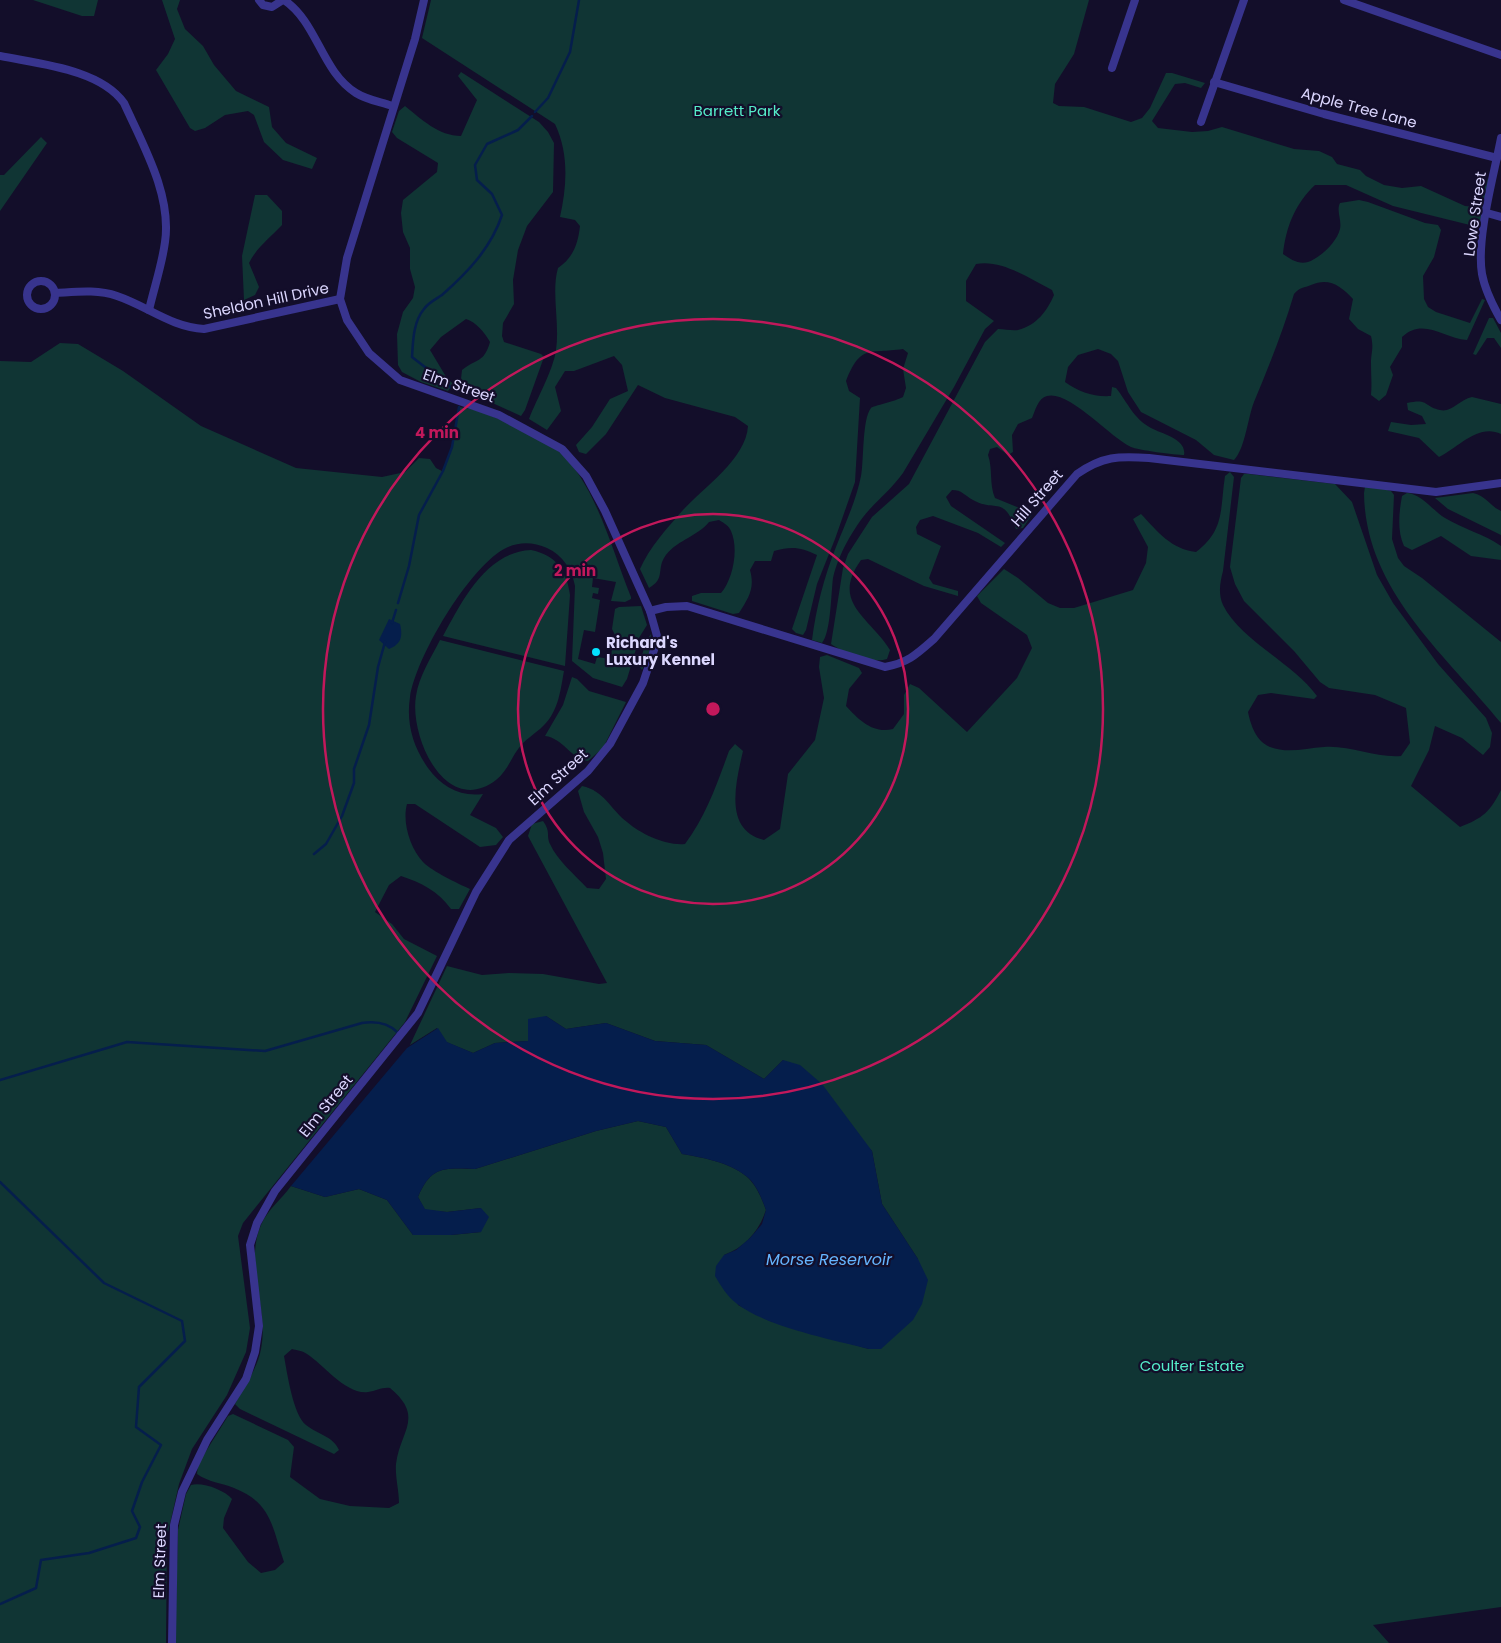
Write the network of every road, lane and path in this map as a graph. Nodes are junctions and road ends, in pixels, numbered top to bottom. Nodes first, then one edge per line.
1 (259, 0) edge
2 (284, 0) edge
3 (424, 0) edge
4 (1135, 0) edge
5 (1244, 0) edge
6 (1344, 0) edge
7 (1501, 54) edge
8 (0, 56) edge
9 (1112, 68) dead end
10 (1214, 82) junction
11 (392, 106) junction
12 (1201, 122) dead end
13 (1501, 138) edge
14 (1497, 158) junction
15 (1487, 213) junction
16 (1501, 217) edge
17 (54, 294) dead end
18 (340, 299) junction
19 (149, 310) junction
20 (1501, 319) edge
21 (1501, 483) edge
22 (650, 611) junction
23 (172, 1643) edge

1 - 2 street
2 - 11 street
3 - 11 street, Elm Street
4 - 9 street
5 - 10 street
6 - 7 street
8 - 19 street
10 - 12 street
10 - 14 street, Apple Tree Lane
11 - 18 street, Elm Street
13 - 14 street, Lowe Street
14 - 15 street, Lowe Street
15 - 16 street
15 - 20 street, Lowe Street
17 - 19 street, Sheldon Hill Drive
18 - 19 street, Sheldon Hill Drive
18 - 22 street, Elm Street
21 - 22 street, Hill Street
22 - 23 street, Elm Street

